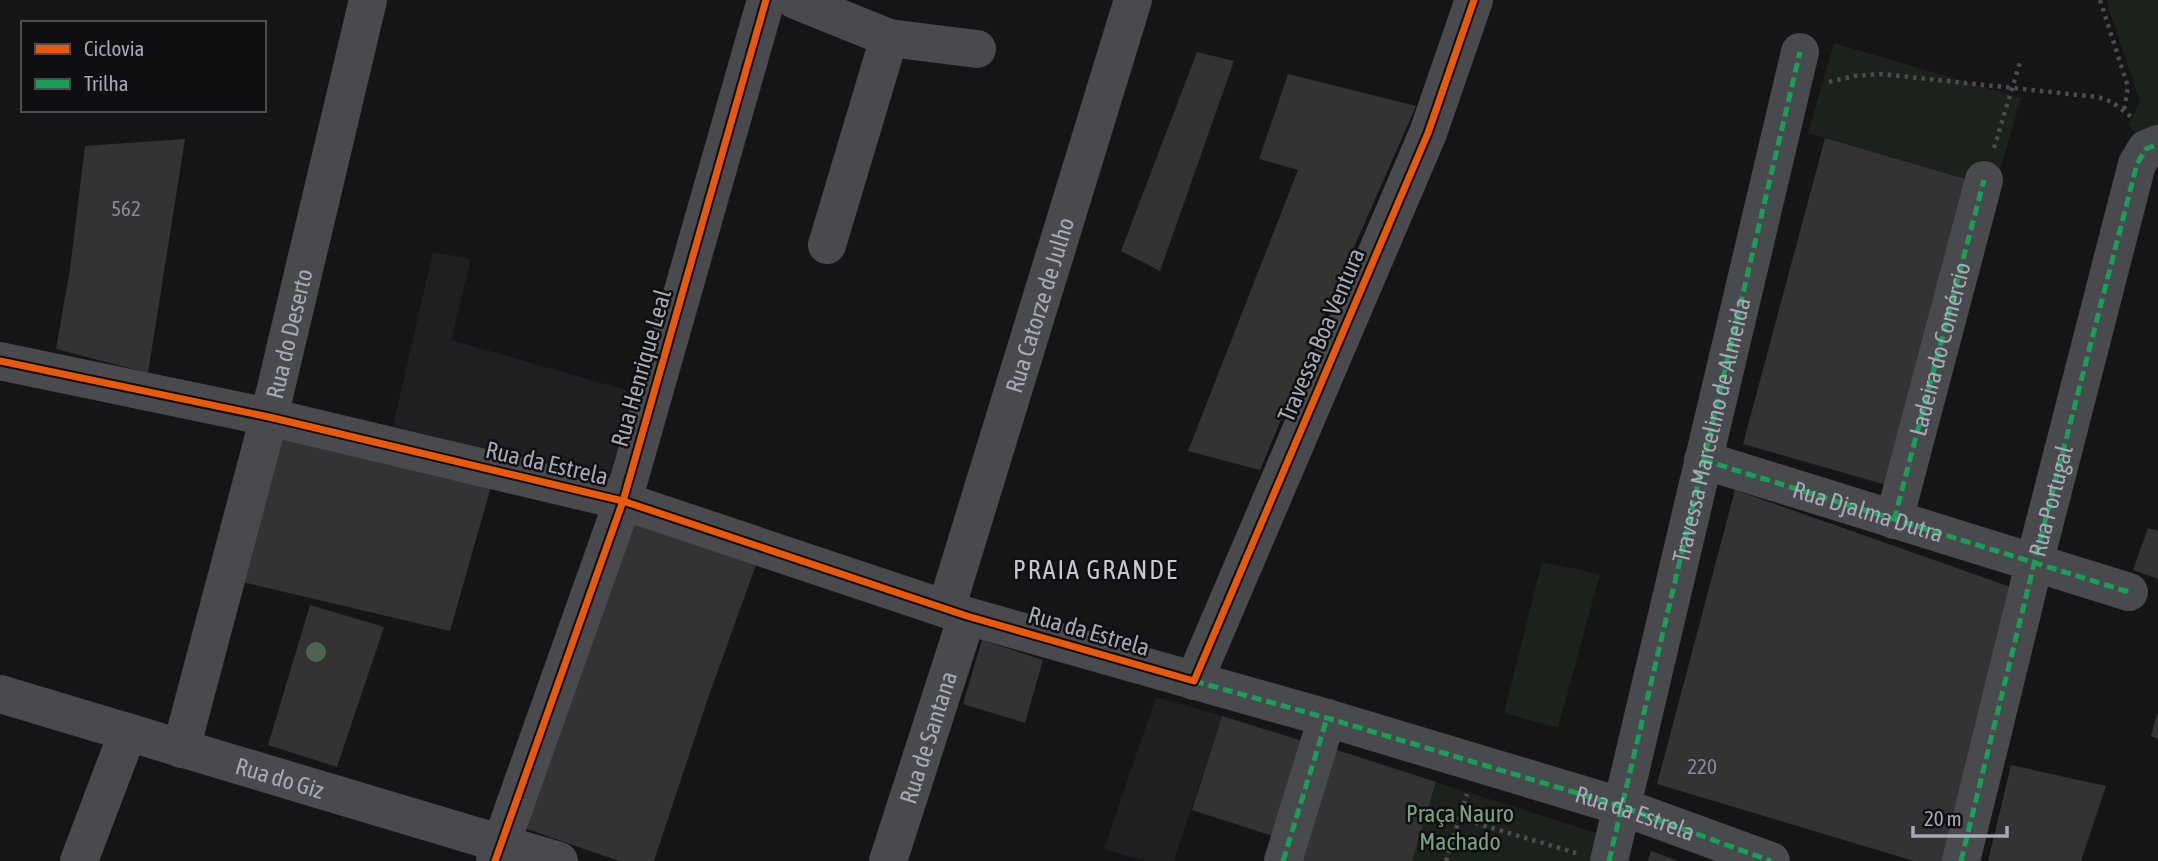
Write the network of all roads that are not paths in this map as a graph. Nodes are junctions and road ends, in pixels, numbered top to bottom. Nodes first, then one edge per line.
1 (368, 0) edge
2 (766, 0) edge
3 (794, 0) edge
4 (1133, 0) edge
5 (1474, 0) edge
6 (889, 38) junction
7 (977, 49) dead end
8 (1800, 52) dead end
9 (2154, 145) edge
10 (1988, 166) road end
11 (827, 244) dead end
12 (0, 361) edge
13 (269, 417) junction
14 (1703, 460) junction
15 (623, 501) junction
16 (1894, 520) junction
17 (2034, 564) junction
18 (2129, 592) dead end
19 (956, 612) junction
20 (1194, 681) junction
21 (0, 694) edge
22 (1327, 718) junction
23 (128, 732) junction
24 (181, 748) junction
25 (1620, 806) junction
26 (498, 852) edge
27 (1597, 858) edge
28 (79, 861) edge
29 (559, 861) edge
30 (888, 861) edge
31 (1283, 861) edge
32 (1771, 861) edge
33 (1961, 861) edge

1 - 13 street, Rua do Deserto
2 - 15 street, Rua Henrique Leal
3 - 6 street
4 - 19 street, Rua Catorze de Julho
5 - 20 street, Travessa Boa Ventura
6 - 7 street
6 - 11 street
8 - 14 street, Travessa Marcelino de Almeida
9 - 17 street, Rua Portugal
10 - 16 street, Ladeira do Comércio
12 - 13 street, Rua da Estrela
13 - 15 street, Rua da Estrela
13 - 24 street, Rua do Deserto
14 - 16 street, Rua Djalma Dutra
14 - 25 street, Travessa Marcelino de Almeida
15 - 19 street, Rua da Estrela
15 - 26 street, Rua Henrique Leal
16 - 17 street, Rua Djalma Dutra
17 - 18 street, Rua Djalma Dutra
17 - 33 street, Rua Portugal
19 - 20 street, Rua da Estrela
19 - 30 street, Rua de Santana
20 - 22 street, Rua da Estrela
21 - 23 street, Rua do Giz
22 - 25 street, Rua da Estrela
22 - 31 street
23 - 24 street, Rua do Giz
23 - 28 street
24 - 26 street, Rua do Giz
25 - 27 street, Travessa Marcelino de Almeida
25 - 32 street, Rua da Estrela
26 - 29 street, Rua do Giz

